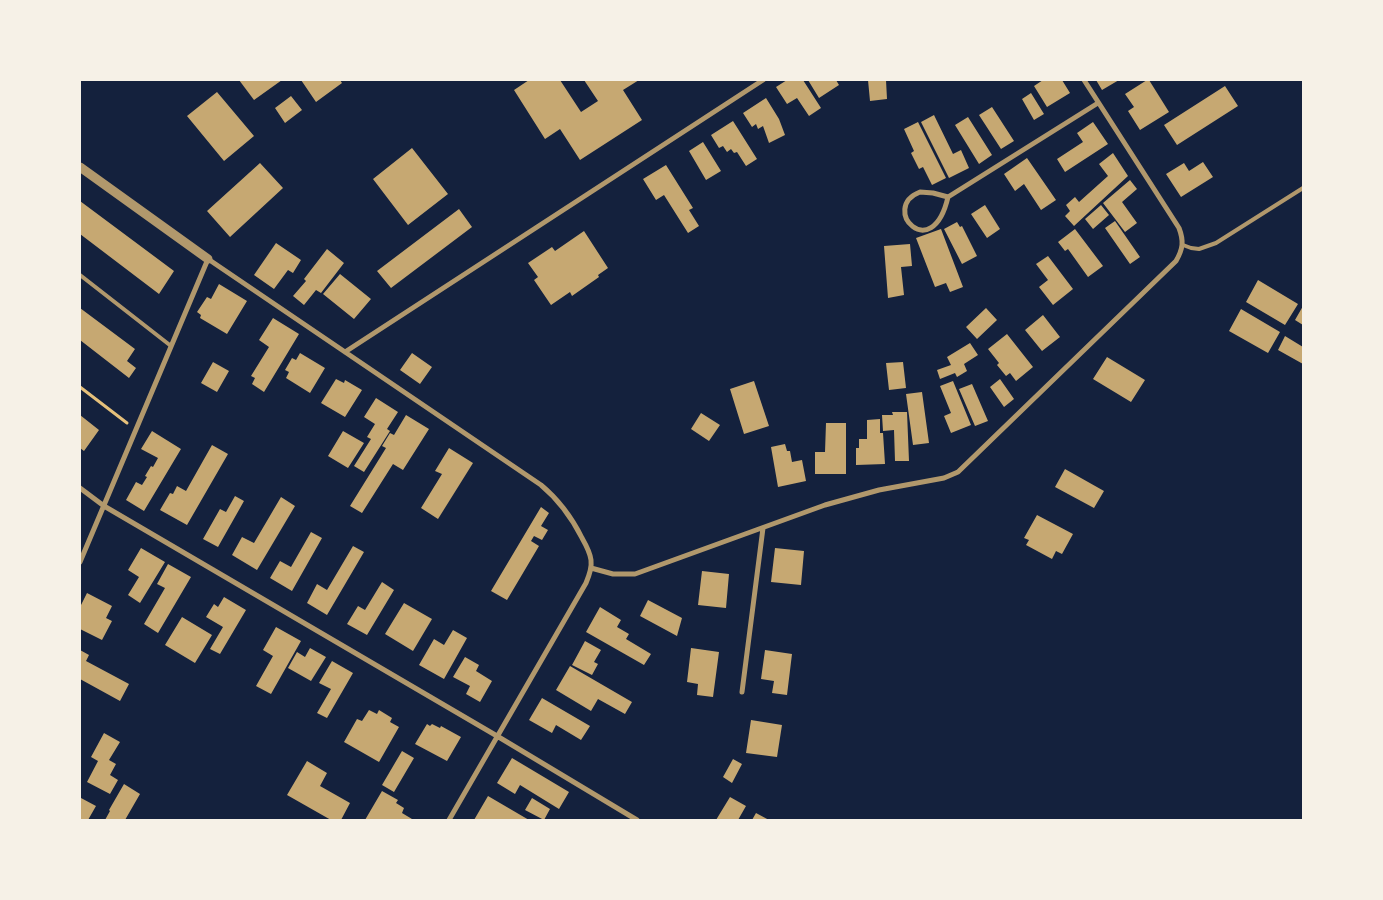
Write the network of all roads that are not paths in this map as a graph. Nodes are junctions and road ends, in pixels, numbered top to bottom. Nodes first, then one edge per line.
1 (764, 80) edge
2 (1084, 80) edge
3 (1098, 103) junction
4 (80, 167) edge
5 (1303, 188) edge
6 (948, 197) junction
7 (1183, 245) junction
8 (208, 259) junction
9 (80, 275) edge
10 (171, 346) junction
11 (345, 352) junction
12 (80, 488) edge
13 (104, 506) junction
14 (763, 528) junction
15 (80, 562) edge
16 (591, 568) junction
17 (742, 692) dead end
18 (498, 736) junction
19 (449, 820) edge
20 (637, 820) edge

1 - 11 street
2 - 3 street
3 - 6 street
3 - 7 street
4 - 8 street
5 - 7 lane
6 - 6 street
7 - 14 street
8 - 10 street
8 - 11 street
9 - 10 lane
10 - 13 street
11 - 16 street
12 - 13 street
13 - 15 street
13 - 18 street
14 - 16 street
14 - 17 street
16 - 18 street
18 - 19 street
18 - 20 street

